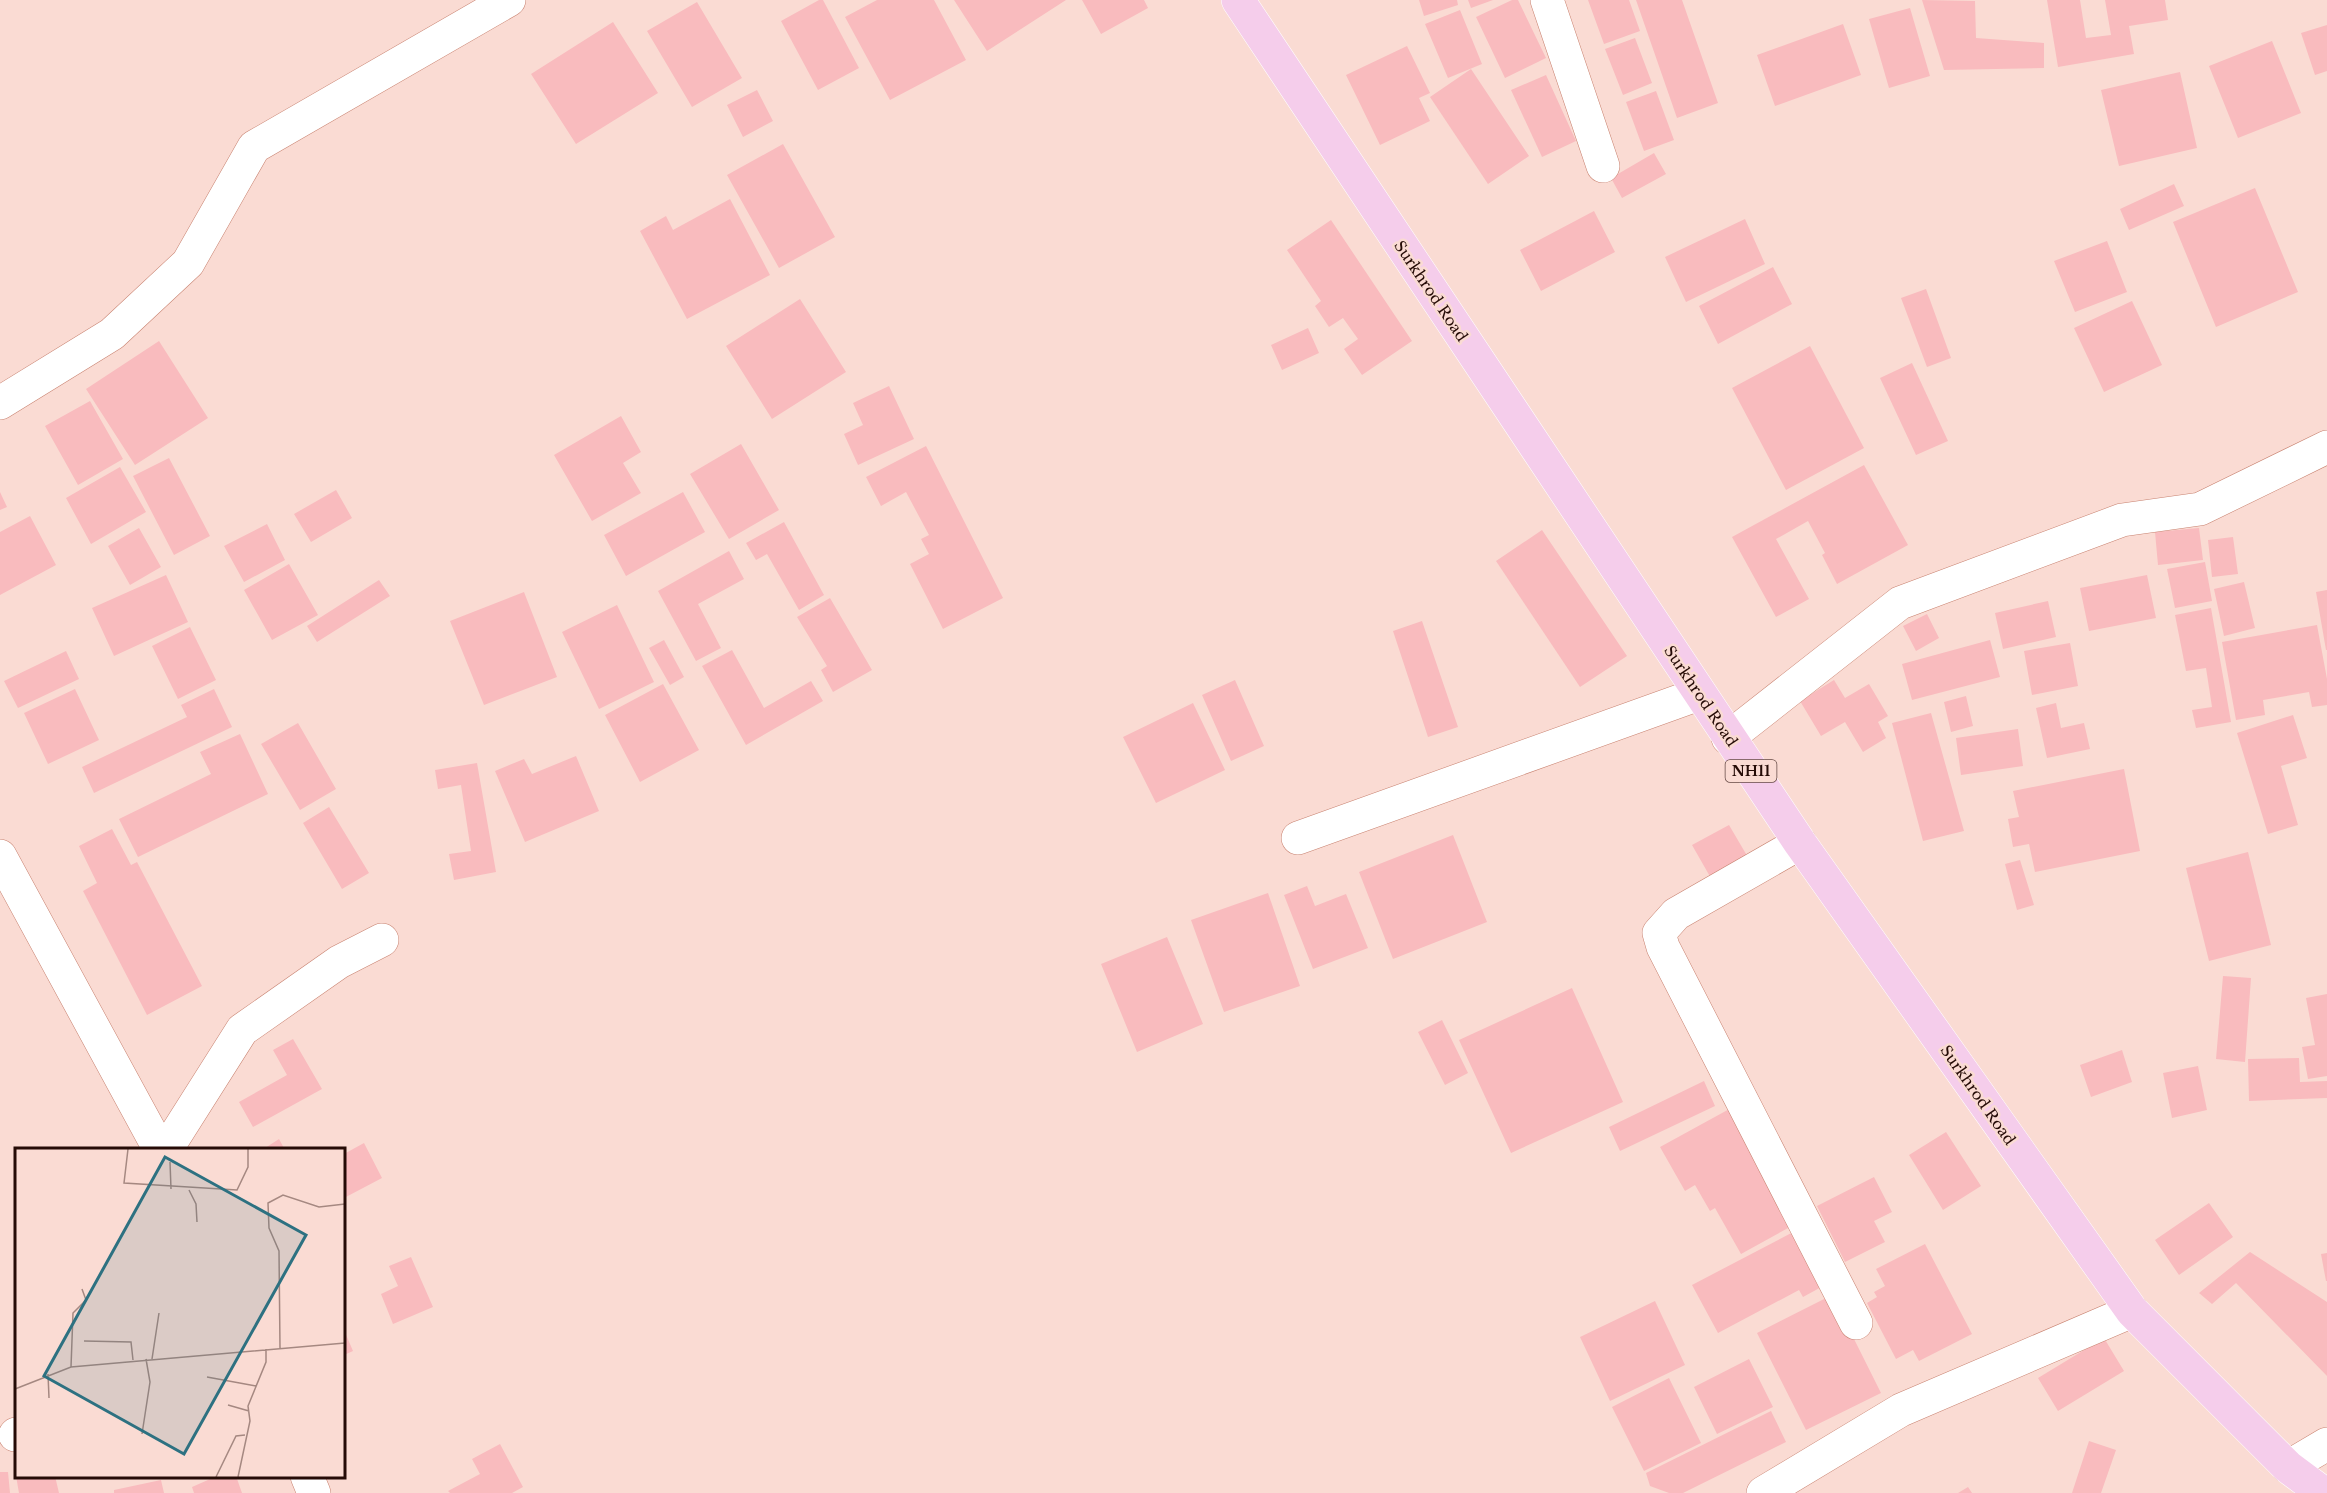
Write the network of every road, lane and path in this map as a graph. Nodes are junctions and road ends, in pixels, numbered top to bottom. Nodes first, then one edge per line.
1 (508, 0) edge
2 (1238, 0) edge
3 (1547, 0) edge
4 (1603, 166) dead end
5 (0, 403) edge
6 (2327, 447) edge
7 (1699, 694) junction
8 (1728, 738) junction
9 (1298, 838) dead end
10 (1800, 843) junction
11 (0, 856) edge
12 (382, 940) dead end
13 (159, 1148) edge
14 (167, 1148) edge
15 (2132, 1311) junction
16 (1856, 1323) dead end
17 (2327, 1444) edge
18 (2289, 1467) junction
19 (308, 1478) edge
20 (314, 1493) edge
21 (1763, 1493) edge
22 (2323, 1493) edge

1 - 5 street
2 - 7 main road, Surkhrod Road / NH11
3 - 4 street
6 - 8 street
7 - 8 main road, Surkhrod Road / NH11
7 - 9 street
8 - 10 main road, Surkhrod Road / NH11
10 - 15 main road, Surkhrod Road / NH11
10 - 16 street
11 - 13 street
12 - 14 street
15 - 18 main road, Surkhrod Road / NH11
15 - 21 street
17 - 18 street
18 - 22 main road, Surkhrod Road / NH11
19 - 20 street

